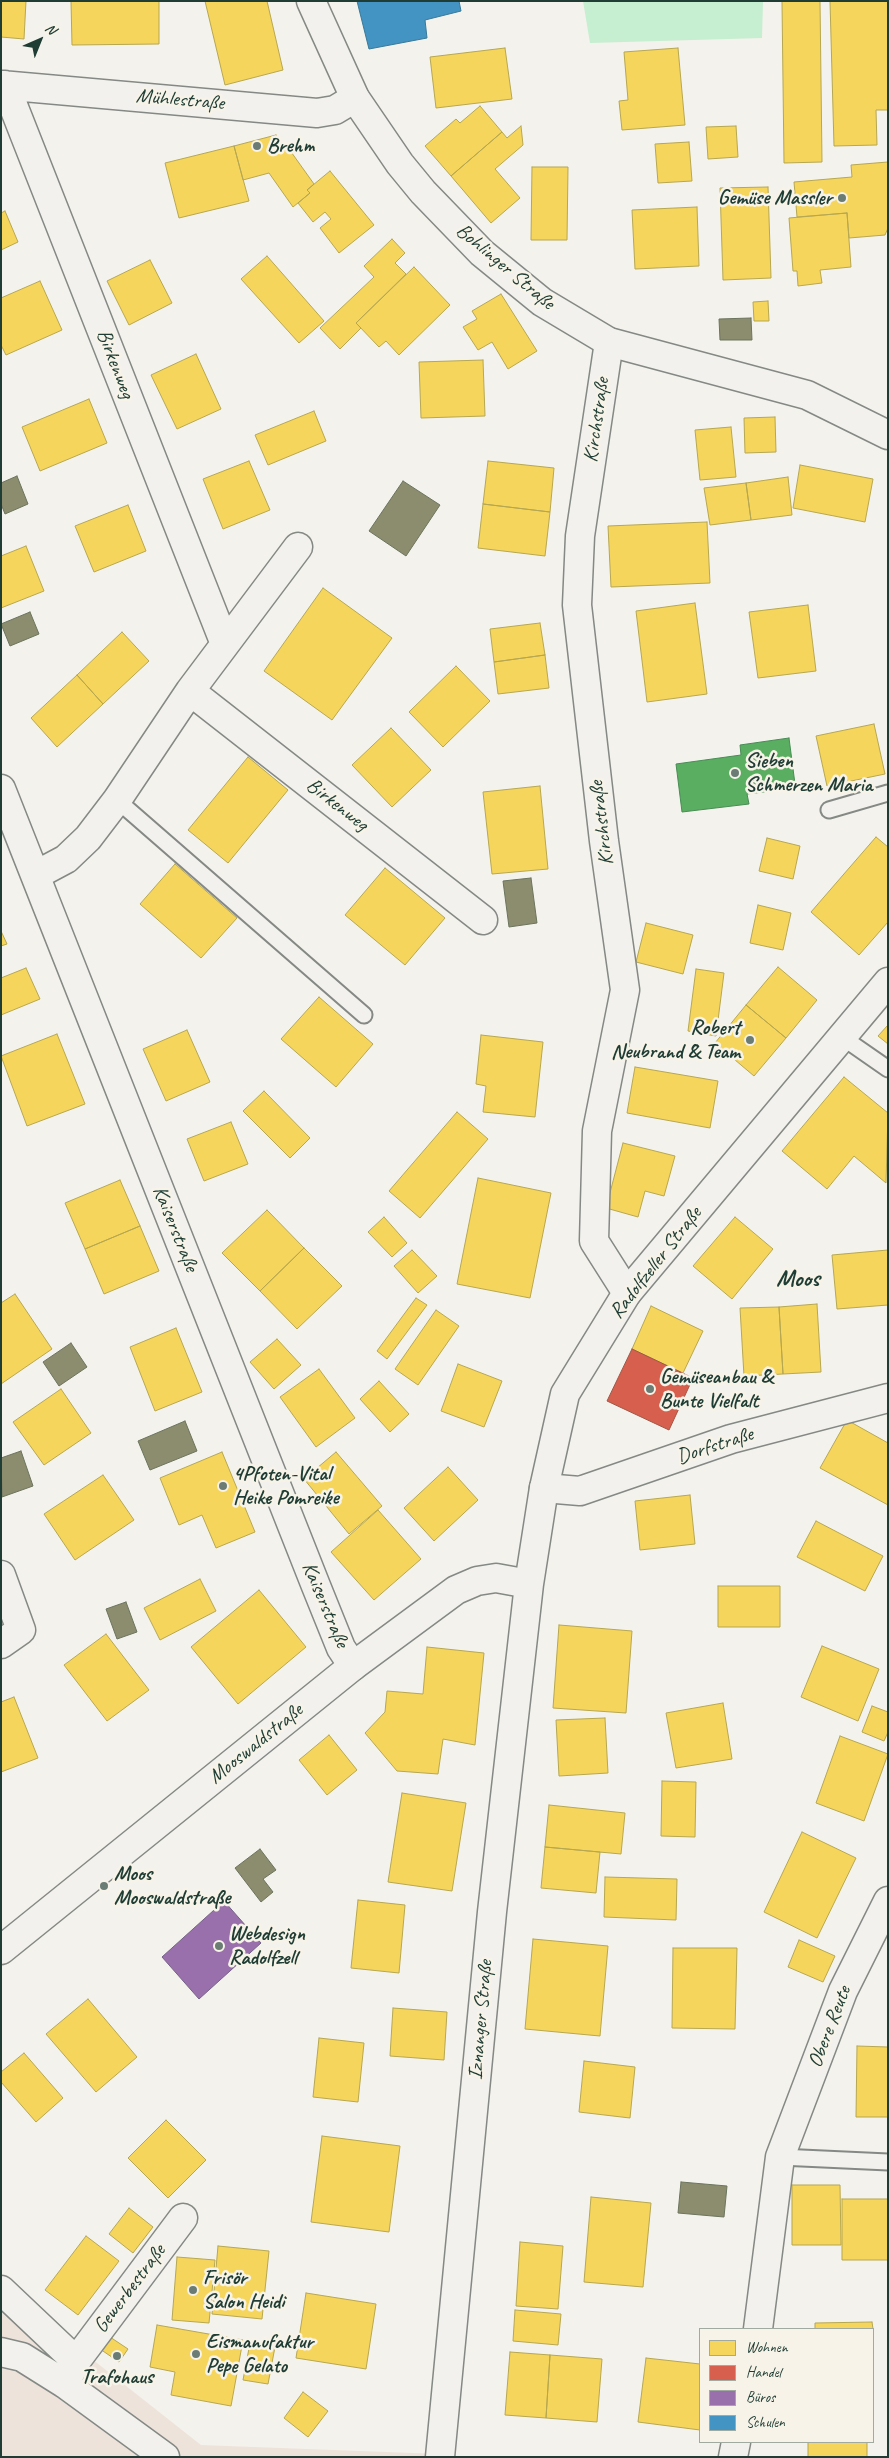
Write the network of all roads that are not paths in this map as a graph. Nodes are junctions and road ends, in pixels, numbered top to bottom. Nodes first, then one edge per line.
1 (311, 1) edge
2 (3, 85) edge
3 (355, 98) junction
4 (609, 342) junction
5 (888, 435) edge
6 (298, 547) dead end
7 (225, 644) junction
8 (190, 691) junction
9 (1, 789) edge
10 (888, 793) edge
11 (117, 800) junction
12 (829, 810) dead end
13 (36, 875) junction
14 (483, 920) dead end
15 (888, 982) edge
16 (364, 1015) dead end
17 (842, 1037) junction
18 (888, 1069) edge
19 (627, 1293) junction
20 (888, 1398) edge
21 (544, 1488) junction
22 (1, 1575) edge
23 (530, 1584) junction
24 (1, 1644) edge
25 (353, 1666) junction
26 (888, 1901) edge
27 (1, 1950) edge
28 (780, 2157) junction
29 (888, 2162) edge
30 (183, 2218) dead end
31 (1, 2290) edge
32 (758, 2328) edge
33 (1, 2352) edge
34 (71, 2372) junction
35 (736, 2443) edge
36 (165, 2457) edge
37 (440, 2457) edge
38 (733, 2457) edge

1 - 3 street, Bohlinger Straße
2 - 3 street, Mühlestraße
2 - 7 street, Birkenweg
3 - 4 street, Bohlinger Straße
4 - 5 street, Bohlinger Straße
4 - 19 street, Kirchstraße
6 - 7 street
7 - 8 street
8 - 11 street
8 - 14 street, Birkenweg
9 - 13 street, Kaiserstraße
10 - 12 lane
11 - 13 street
11 - 16 lane
13 - 25 street, Kaiserstraße
15 - 17 street, Radolfzeller Straße
17 - 18 lane
17 - 19 street, Radolfzeller Straße
19 - 21 street, Radolfzeller Straße
20 - 21 street, Dorfstraße
21 - 23 street, Radolfzeller Straße
22 - 24 street
23 - 25 street, Mooswaldstraße
23 - 37 street, Iznanger Straße
25 - 27 street, Mooswaldstraße
26 - 28 street, Obere Reute
28 - 29 lane
28 - 32 street, Obere Reute
30 - 34 street, Gewerbestraße
31 - 34 street
33 - 34 street
34 - 36 street
35 - 38 street

